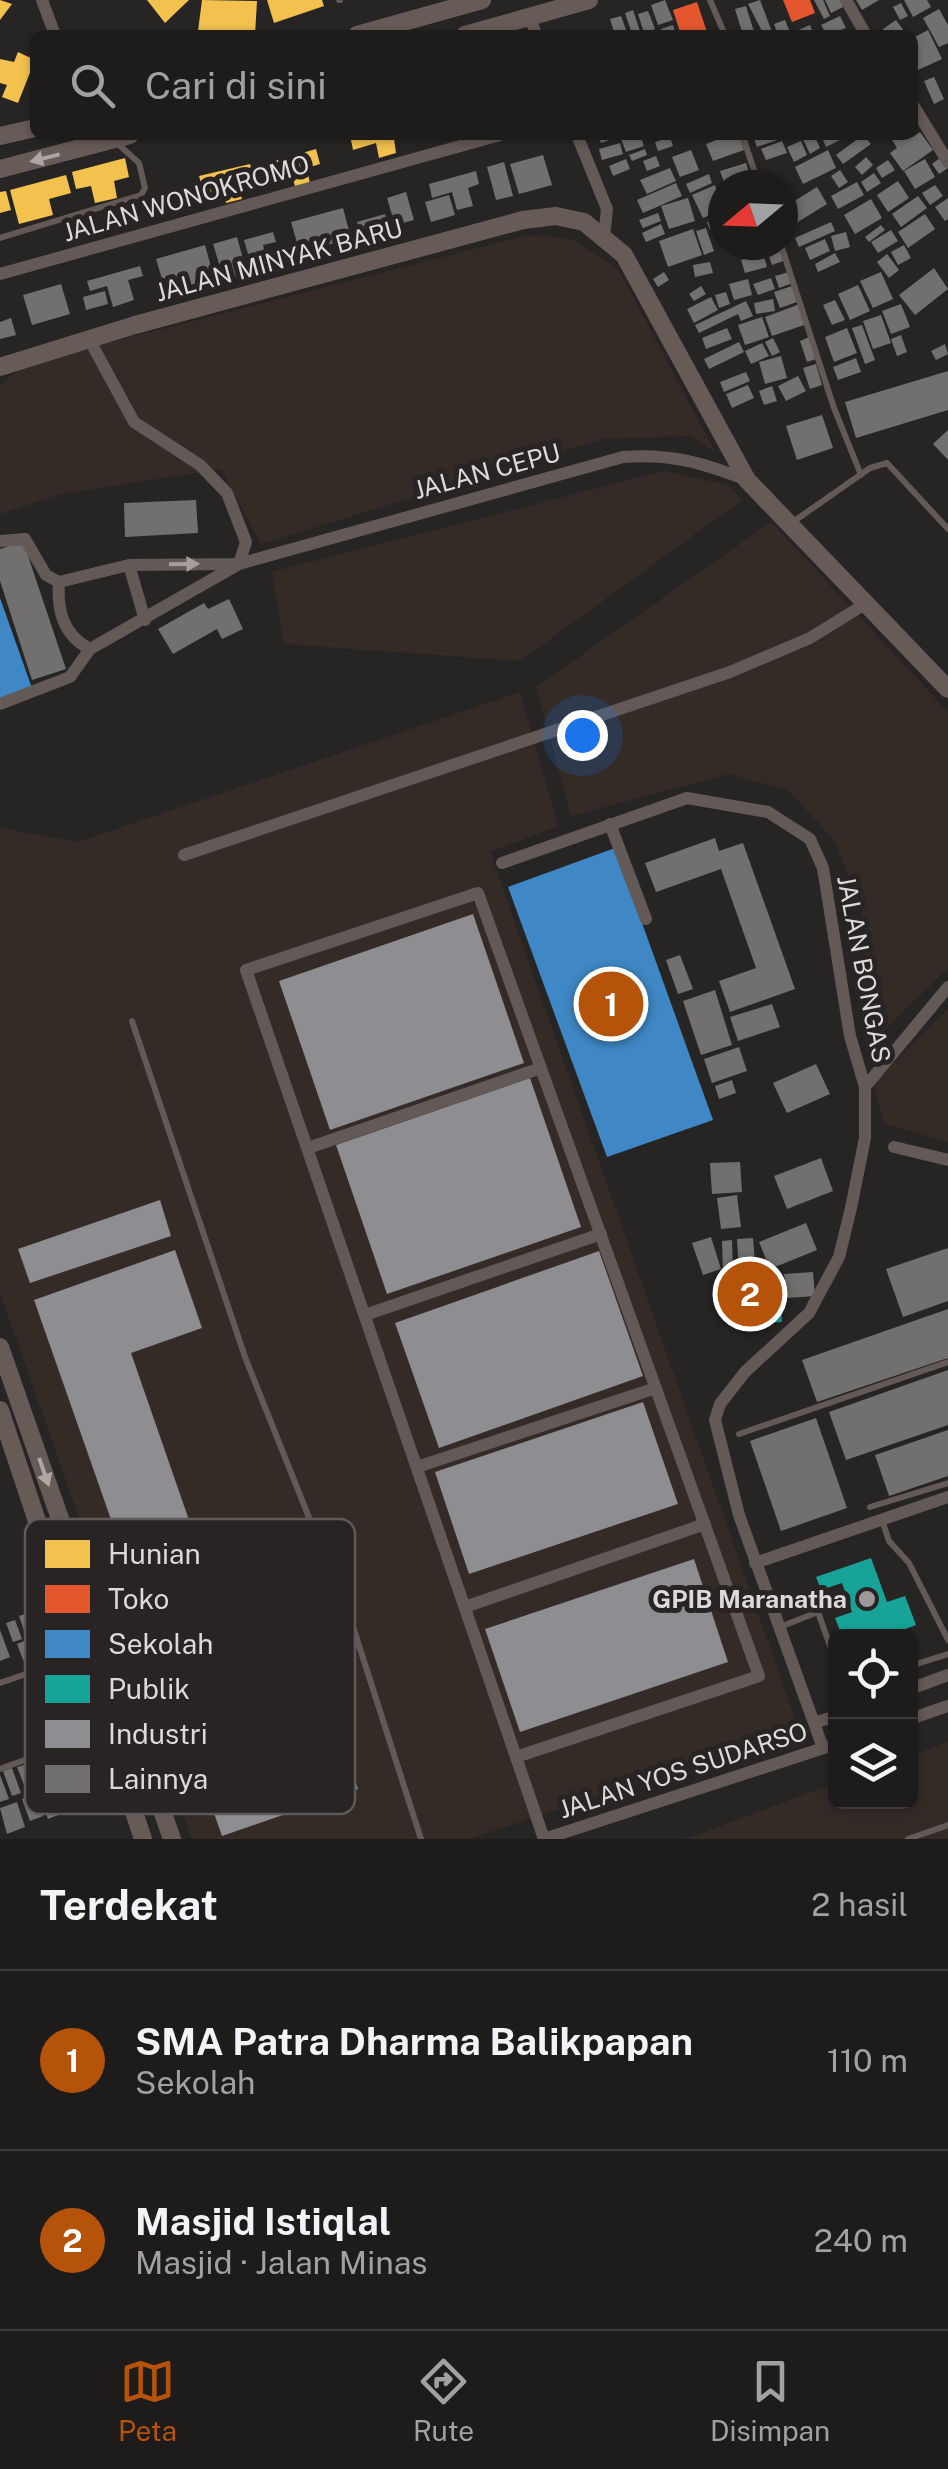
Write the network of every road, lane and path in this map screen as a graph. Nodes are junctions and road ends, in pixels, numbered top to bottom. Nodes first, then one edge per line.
1 (42, 0) edge
2 (482, 0) edge
3 (590, 0) edge
4 (710, 0) edge
5 (846, 0) edge
6 (530, 16) junction
7 (53, 30) edge
8 (375, 30) edge
9 (481, 30) edge
10 (534, 30) edge
11 (723, 30) edge
12 (863, 30) edge
13 (918, 112) edge
14 (30, 129) edge
15 (0, 136) edge
16 (123, 140) edge
17 (482, 140) edge
18 (579, 140) edge
19 (744, 140) edge
20 (88, 141) edge
21 (948, 162) edge
22 (0, 169) edge
23 (754, 170) edge
24 (574, 219) junction
25 (604, 237) junction
26 (0, 238) edge
27 (786, 260) edge
28 (627, 266) junction
29 (0, 274) edge
30 (89, 339) junction
31 (0, 367) edge
32 (861, 476) junction
33 (747, 480) junction
34 (789, 524) junction
35 (948, 528) edge
36 (0, 540) edge
37 (239, 564) junction
38 (128, 565) junction
39 (59, 582) junction
40 (864, 604) junction
41 (144, 620) junction
42 (90, 649) junction
43 (948, 689) edge
44 (0, 704) edge
45 (610, 824) junction
46 (184, 855) dead end
47 (502, 863) dead end
48 (646, 919) dead end
49 (948, 987) edge
50 (132, 1021) dead end
51 (541, 1068) junction
52 (865, 1087) junction
53 (308, 1148) junction
54 (894, 1148) dead end
55 (948, 1160) edge
56 (601, 1234) junction
57 (364, 1314) junction
58 (1, 1355) edge
59 (948, 1362) edge
60 (656, 1388) junction
61 (24, 1415) junction
62 (1, 1419) edge
63 (738, 1434) dead end
64 (417, 1467) junction
65 (948, 1483) edge
66 (948, 1497) edge
67 (870, 1507) dead end
68 (35, 1519) edge
69 (60, 1519) edge
70 (309, 1519) edge
71 (882, 1519) junction
72 (705, 1524) junction
73 (755, 1563) junction
74 (465, 1607) junction
75 (779, 1627) junction
76 (355, 1633) edge
77 (828, 1640) edge
78 (948, 1640) edge
79 (948, 1654) edge
80 (918, 1663) edge
81 (25, 1674) edge
82 (948, 1675) edge
83 (0, 1682) edge
84 (918, 1686) edge
85 (948, 1706) edge
86 (918, 1716) edge
87 (828, 1719) edge
88 (814, 1724) junction
89 (828, 1745) edge
90 (828, 1746) edge
91 (516, 1757) junction
92 (25, 1761) edge
93 (0, 1770) edge
94 (135, 1814) edge
95 (163, 1814) edge
96 (948, 1825) edge
97 (143, 1839) edge
98 (172, 1839) edge
99 (421, 1839) edge
100 (544, 1839) edge
101 (908, 1839) edge

1 - 7 street
2 - 8 main road
3 - 6 main road
4 - 11 lane
5 - 12 street
6 - 9 main road
6 - 10 street
13 - 21 street
14 - 15 main road
16 - 26 lane
17 - 29 street, JALAN WONOKROMO
18 - 25 street
19 - 23 lane
20 -> 22 main road
24 - 25 main road
24 - 28 main road
24 - 30 main road, JALAN MINYAK BARU
25 - 28 main road
27 - 32 lane
28 - 33 main road
30 - 31 main road, JALAN MINYAK BARU
30 - 37 street
32 - 34 lane
32 - 35 lane
33 - 34 main road
33 - 37 street, JALAN CEPU
34 - 40 main road
36 - 39 street
38 -> 37 street, JALAN CEPU
37 - 41 street, JALAN CEPU
38 - 39 street, JALAN CEPU
38 - 41 street
39 - 42 street
40 - 43 main road
40 - 46 street
41 - 42 street, JALAN CEPU
42 - 44 street, JALAN CEPU
45 - 47 street, JALAN BONGAS
45 - 48 street
45 - 52 street, JALAN BONGAS
49 - 52 street
50 - 70 lane
51 - 53 street
51 - 53 street
51 - 56 street
52 - 73 street, JALAN BONGAS
53 - 57 street
54 - 55 street
56 - 57 street
56 - 60 street
57 - 64 street
58 - 61 main road
59 - 63 lane
60 - 64 street
60 - 72 street
61 - 62 street
61 -> 69 main road
62 - 68 main road
64 - 74 street
65 - 67 lane
66 - 71 street
71 - 73 street
71 - 78 lane
72 - 74 street
72 - 91 street
73 - 75 street
74 - 91 street
75 - 77 lane
75 - 88 street
76 - 99 lane
79 - 80 lane
81 - 83 lane
82 - 84 street
85 - 86 street
87 - 88 street
88 - 89 street
90 - 100 street, JALAN YOS SUDARSO
91 - 100 street
92 - 93 lane
94 - 97 main road
95 -> 98 main road
96 - 101 lane

